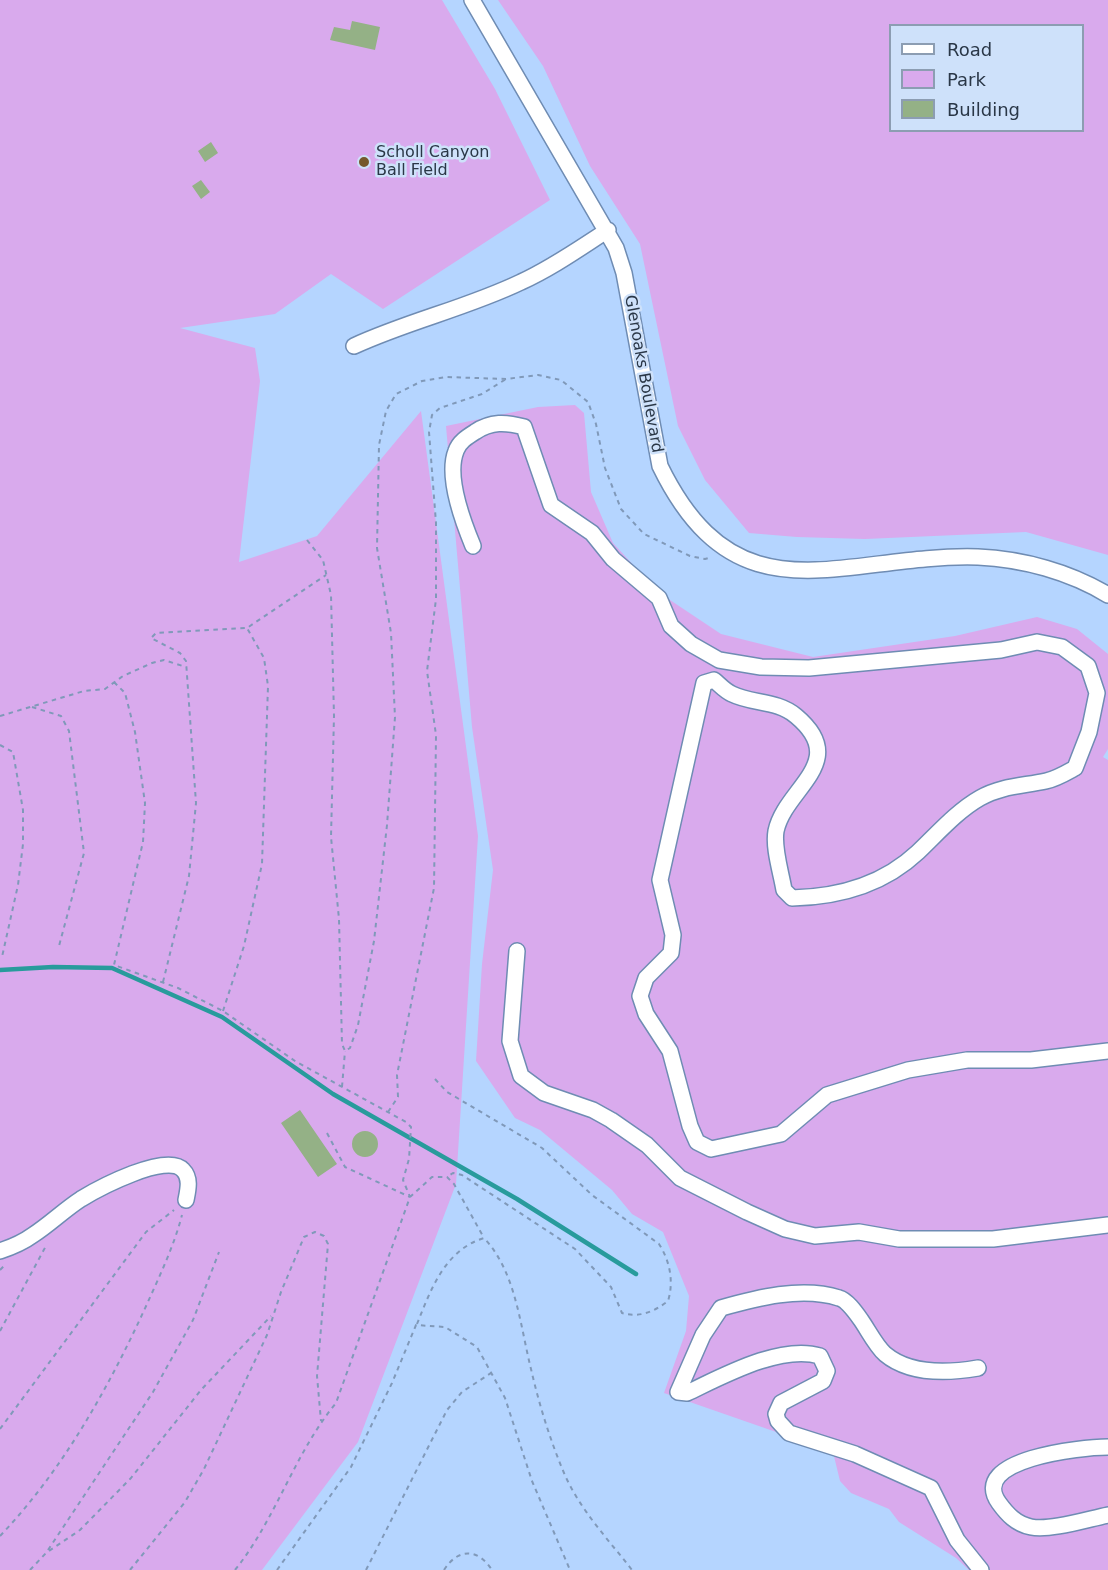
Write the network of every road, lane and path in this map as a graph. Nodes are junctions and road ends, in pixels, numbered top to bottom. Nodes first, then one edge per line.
1 (472, 0) edge
2 (608, 230) junction
3 (354, 346) dead end
4 (506, 379) junction
5 (306, 540) dead end
6 (473, 546) dead end
7 (732, 552) junction
8 (326, 575) junction
9 (1108, 595) edge
10 (247, 628) junction
11 (186, 667) junction
12 (114, 682) junction
13 (32, 707) junction
14 (0, 716) edge
15 (0, 745) edge
16 (59, 946) dead end
17 (517, 951) dead end
18 (2, 957) dead end
19 (163, 982) junction
20 (223, 1011) junction
21 (345, 1051) junction
22 (1108, 1051) edge
23 (435, 1079) dead end
24 (342, 1087) junction
25 (388, 1113) junction
26 (327, 1133) dead end
27 (447, 1177) junction
28 (410, 1197) junction
29 (186, 1200) junction
30 (1108, 1226) edge
31 (484, 1238) junction
32 (48, 1242) dead end
33 (0, 1251) edge
34 (219, 1252) dead end
35 (273, 1314) junction
36 (416, 1325) junction
37 (0, 1331) edge
38 (978, 1368) dead end
39 (491, 1373) junction
40 (321, 1421) junction
41 (0, 1429) edge
42 (1108, 1447) edge
43 (1108, 1515) edge
44 (0, 1536) edge
45 (46, 1552) junction
46 (30, 1570) edge
47 (130, 1570) edge
48 (235, 1570) edge
49 (277, 1570) edge
50 (366, 1570) edge
51 (444, 1570) edge
52 (492, 1570) edge
53 (570, 1570) edge
54 (632, 1570) edge
55 (981, 1570) edge

1 - 2 street, Glenoaks Boulevard
2 - 3 street
2 - 7 street, Glenoaks Boulevard
4 - 7 path
4 - 21 path
4 - 25 path
5 - 8 path
6 - 22 street
7 - 9 street, Glenoaks Boulevard
8 - 10 path
8 - 21 path
10 - 11 path
10 - 20 path
11 - 12 path
11 - 19 path
12 - 13 path
12 - 19 path
13 - 14 path
13 - 16 path
15 - 18 path
17 - 30 street
19 - 20 path
20 - 24 path
21 - 24 path
23 - 27 path
24 - 25 path
25 - 28 path
26 - 28 path
27 - 28 path
27 - 31 path
28 - 40 path
29 - 33 street
29 - 41 path
29 - 44 path
31 - 36 path
31 - 54 path
32 - 37 path
34 - 45 path
35 - 40 path
35 - 45 path
35 - 47 path
36 - 39 path
36 - 49 path
38 - 55 street
39 - 50 path
39 - 53 path
40 - 48 path
42 - 43 street
45 - 46 path
51 - 52 path

